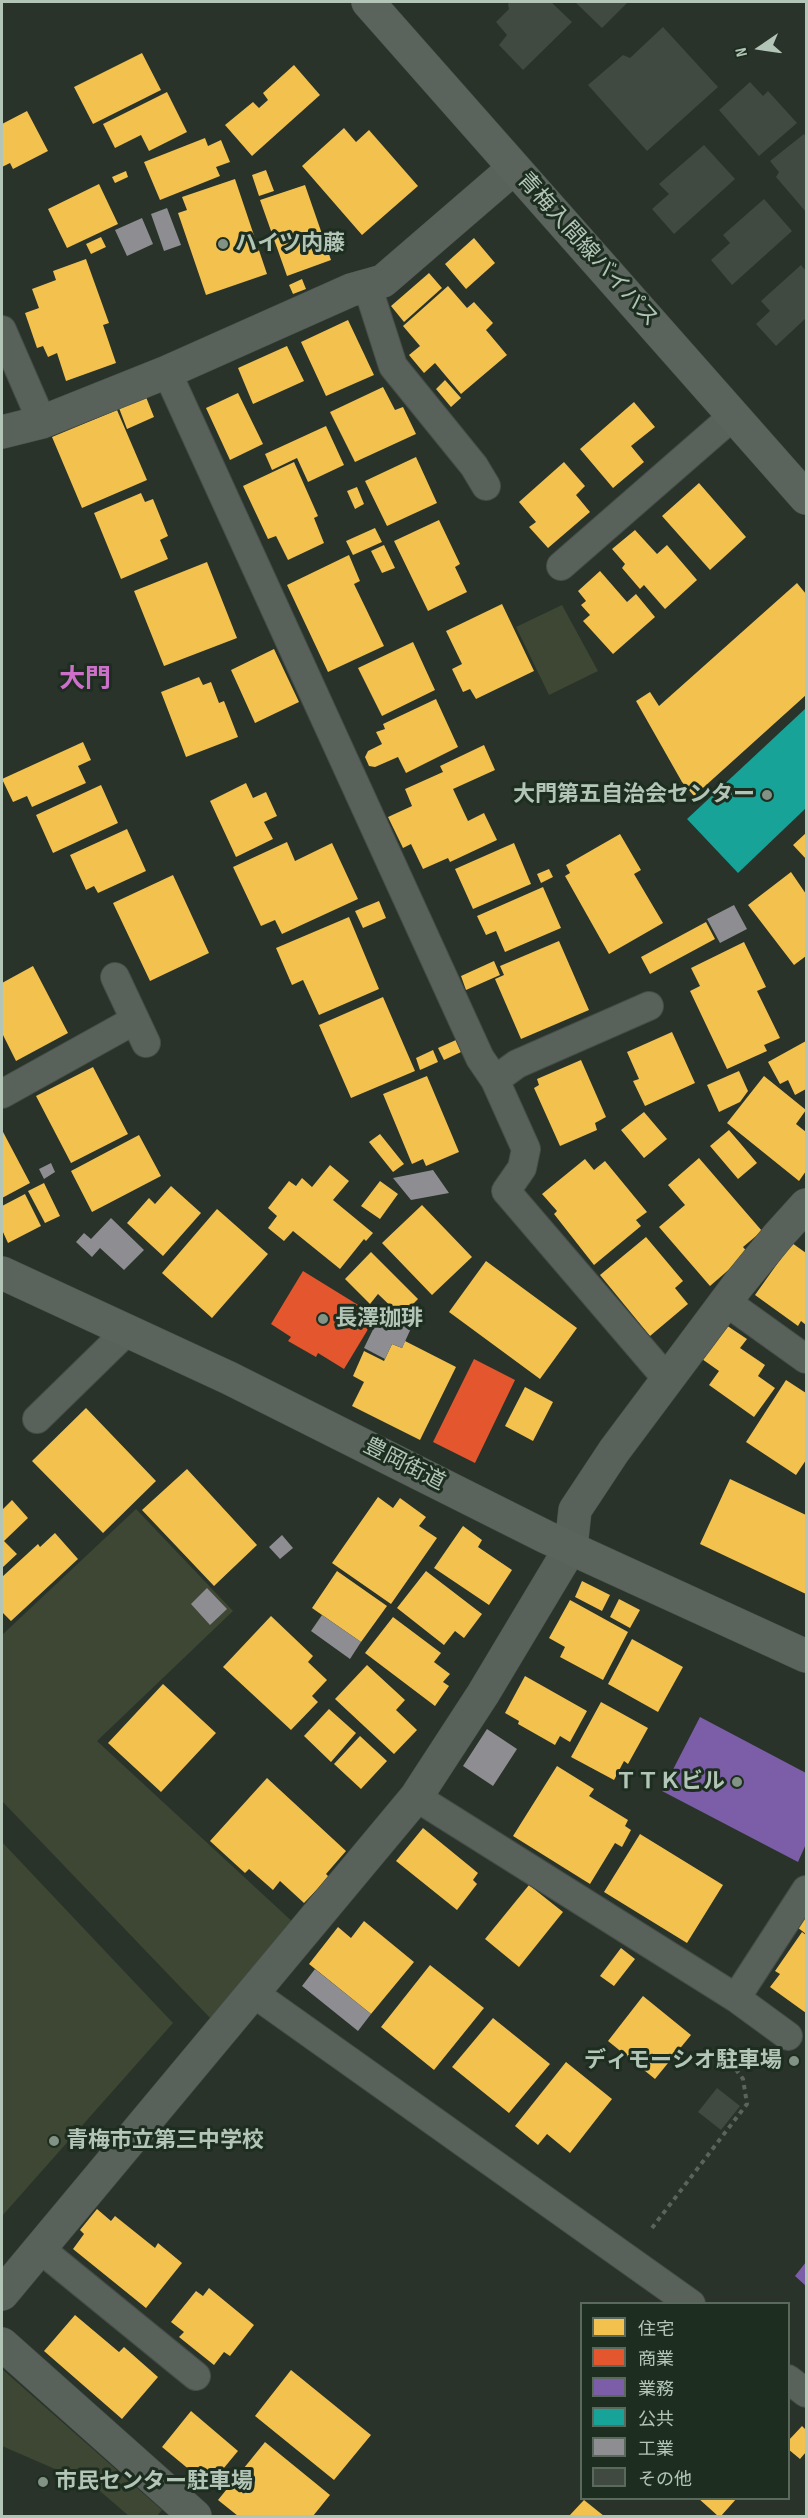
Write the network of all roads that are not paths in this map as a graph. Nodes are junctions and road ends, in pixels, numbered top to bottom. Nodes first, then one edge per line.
1 (368, 2) edge
2 (513, 168) junction
3 (368, 285) junction
4 (2, 330) edge
5 (167, 372) junction
6 (733, 416) junction
7 (42, 422) junction
8 (2, 432) edge
9 (486, 486) dead end
10 (807, 498) edge
11 (561, 566) dead end
12 (116, 977) dead end
13 (649, 1006) dead end
14 (495, 1080) junction
15 (2, 1094) edge
16 (807, 1205) edge
17 (2, 1273) edge
18 (725, 1301) junction
19 (127, 1331) junction
20 (807, 1359) edge
21 (668, 1380) junction
22 (37, 1419) dead end
23 (571, 1547) junction
24 (807, 1656) edge
25 (416, 1797) junction
26 (807, 1890) edge
27 (252, 1992) junction
28 (736, 1998) junction
29 (788, 2036) dead end
30 (39, 2248) junction
31 (2, 2294) edge
32 (688, 2302) edge
33 (2, 2344) edge
34 (196, 2376) dead end
35 (790, 2380) edge
36 (807, 2393) edge
37 (195, 2517) edge

1 - 2 main road, 青梅入間線バイパス
2 - 3 street
2 - 6 main road, 青梅入間線バイパス
3 - 5 street
3 - 9 lane
4 - 7 lane
5 - 7 street
5 - 14 lane
6 - 10 main road, 青梅入間線バイパス
6 - 11 lane
7 - 8 street
12 - 15 lane
13 - 14 lane
14 - 21 lane
16 - 18 street
17 - 19 main road, 豊岡街道
18 - 20 lane
18 - 21 street
19 - 22 lane
19 - 23 main road, 豊岡街道
21 - 23 street
23 - 24 main road, 豊岡街道
23 - 25 street
25 - 27 street
25 - 28 lane
26 - 28 lane
27 - 30 street
27 - 32 lane
28 - 29 lane
30 - 31 street
30 - 34 lane
33 - 37 street
35 - 36 lane

